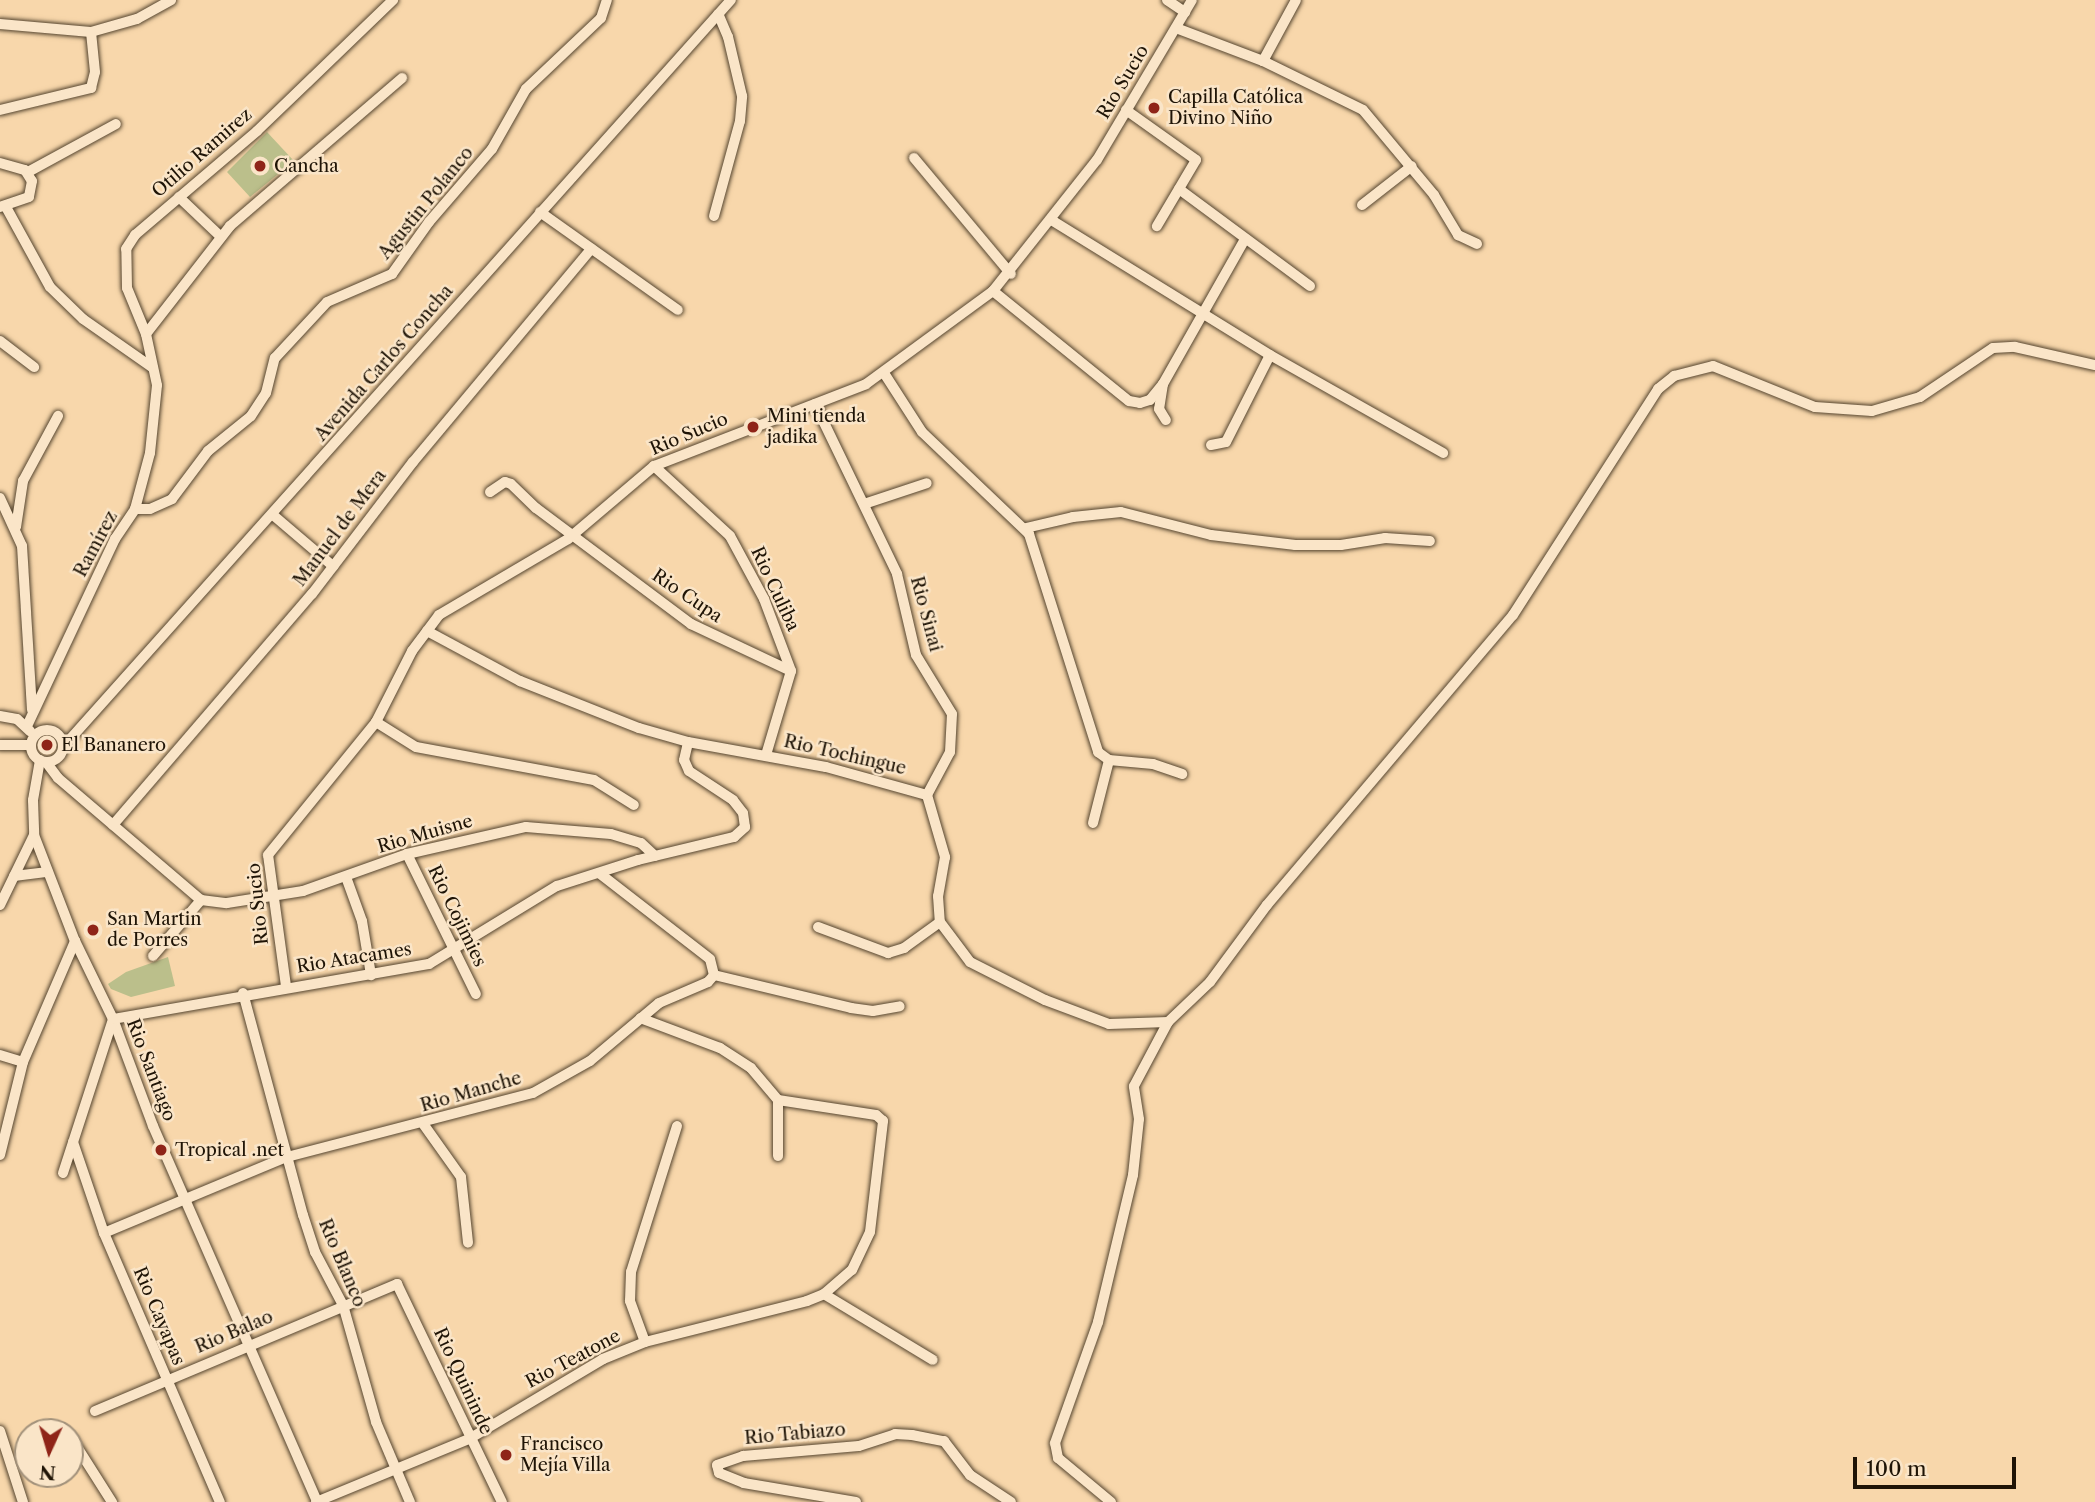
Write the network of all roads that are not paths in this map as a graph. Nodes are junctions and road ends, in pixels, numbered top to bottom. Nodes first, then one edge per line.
1 (171, 0) edge
2 (393, 0) edge
3 (607, 0) edge
4 (731, 0) edge
5 (1167, 0) edge
6 (1192, 0) edge
7 (1296, 0) edge
8 (1185, 12) junction
9 (718, 15) junction
10 (0, 24) edge
11 (1176, 28) junction
12 (91, 32) junction
13 (1263, 61) junction
14 (402, 78) dead end
15 (0, 110) edge
16 (1126, 110) junction
17 (116, 124) dead end
18 (914, 158) dead end
19 (0, 163) edge
20 (1412, 166) junction
21 (28, 172) junction
22 (1179, 189) junction
23 (178, 197) junction
24 (1362, 205) dead end
25 (3, 207) edge
26 (541, 212) junction
27 (714, 216) dead end
28 (1053, 221) junction
29 (1157, 226) dead end
30 (221, 237) junction
31 (1245, 239) junction
32 (1477, 243) dead end
33 (591, 249) junction
34 (1011, 274) junction
35 (1310, 286) dead end
36 (993, 291) junction
37 (678, 310) dead end
38 (1203, 312) junction
39 (146, 334) junction
40 (0, 341) edge
41 (1270, 355) junction
42 (2095, 365) edge
43 (34, 367) dead end
44 (153, 368) junction
45 (884, 373) junction
46 (1163, 384) junction
47 (815, 404) junction
48 (58, 416) dead end
49 (1166, 420) dead end
50 (1211, 445) dead end
51 (1443, 453) dead end
52 (654, 467) junction
53 (927, 483) dead end
54 (491, 492) dead end
55 (0, 498) edge
56 (863, 504) junction
57 (135, 509) junction
58 (273, 515) junction
59 (16, 527) junction
60 (1026, 528) junction
61 (572, 535) junction
62 (1430, 541) dead end
63 (333, 566) junction
64 (428, 631) junction
65 (791, 671) junction
66 (32, 713) junction
67 (0, 716) edge
68 (376, 722) junction
69 (27, 726) junction
70 (33, 740) junction
71 (688, 742) junction
72 (0, 745) edge
73 (63, 747) junction
74 (766, 755) junction
75 (1109, 760) junction
76 (43, 761) junction
77 (1182, 774) dead end
78 (927, 795) junction
79 (634, 805) dead end
80 (1093, 823) dead end
81 (113, 825) junction
82 (34, 835) junction
83 (407, 854) junction
84 (655, 856) junction
85 (48, 872) junction
86 (599, 873) junction
87 (14, 876) junction
88 (346, 877) junction
89 (272, 897) junction
90 (201, 900) junction
91 (0, 905) edge
92 (940, 922) junction
93 (818, 927) dead end
94 (75, 941) junction
95 (455, 950) junction
96 (153, 956) dead end
97 (371, 975) junction
98 (714, 975) junction
99 (286, 986) junction
100 (243, 993) junction
101 (476, 994) dead end
102 (900, 1006) dead end
103 (640, 1018) junction
104 (113, 1019) junction
105 (1168, 1022) junction
106 (0, 1055) edge
107 (23, 1062) junction
108 (778, 1100) junction
109 (424, 1125) junction
110 (677, 1126) dead end
111 (73, 1141) junction
112 (0, 1155) edge
113 (778, 1156) dead end
114 (287, 1157) junction
115 (63, 1173) dead end
116 (186, 1200) junction
117 (104, 1233) junction
118 (468, 1243) dead end
119 (387, 1286) joint
120 (824, 1294) junction
121 (343, 1305) junction
122 (645, 1342) junction
123 (250, 1344) junction
124 (933, 1360) dead end
125 (167, 1380) junction
126 (95, 1411) dead end
127 (0, 1431) edge
128 (469, 1439) junction
129 (84, 1458) edge
130 (395, 1469) junction
131 (23, 1502) edge
132 (111, 1502) edge
133 (220, 1502) edge
134 (317, 1502) edge
135 (410, 1502) edge
136 (502, 1502) edge
137 (856, 1502) edge
138 (1012, 1502) edge
139 (1111, 1502) edge

1 - 12 street
2 - 23 street, Otilio Ramirez
3 - 57 street, Agustin Polanco
4 - 9 street, Avenida Carlos Concha
5 - 8 street
6 - 8 street, Rio Sucio
7 - 13 street
8 - 11 street, Rio Sucio
9 - 26 street, Avenida Carlos Concha
9 - 27 street
10 - 12 street
11 - 13 street
11 - 16 street, Rio Sucio
12 - 15 street
13 - 20 street
14 - 30 street
16 - 22 street
16 - 28 street, Rio Sucio
17 - 21 street
18 - 34 street
19 - 21 street
20 - 24 street
20 - 32 street
21 - 25 street
22 - 29 street
22 - 31 street
23 - 30 street
23 - 39 street, Otilio Ramirez
25 - 44 street
26 - 33 street
26 - 58 street, Avenida Carlos Concha
28 - 34 street, Rio Sucio
28 - 38 street
30 - 39 street
31 - 35 street
31 - 38 street
33 - 37 street
33 - 63 street, Manuel de Mera
34 - 36 street, Rio Sucio
36 - 45 street, Rio Sucio
36 - 46 street
38 - 41 street
38 - 46 street
39 - 44 street, Otilio Ramirez
40 - 43 street
41 - 50 street
41 - 51 street
42 - 105 street
44 - 57 street, Ramírez
45 - 47 street, Rio Sucio
45 - 60 street
46 - 49 street
47 - 52 street, Rio Sucio
47 - 56 street, Rio Sinai
48 - 59 street
52 - 61 street, Rio Sucio
52 - 65 street, Rio Culiba
53 - 56 street
54 - 61 street, Rio Cupa
55 - 59 street
56 - 78 street, Rio Sinai
57 - 66 street, Ramírez
58 - 63 street
58 - 73 street, Avenida Carlos Concha
59 - 66 street
60 - 62 street
60 - 75 street
61 - 64 street, Rio Sucio
61 - 65 street, Rio Cupa
63 - 81 street, Manuel de Mera
64 - 68 street, Rio Sucio
64 - 71 street, Rio Tochingue
65 - 74 street
66 - 69 street, Ramírez
67 - 69 street
68 - 79 street
68 - 89 street, Rio Sucio
69 - 70 street
70 - 72 street
70 - 73 street
70 - 76 street
71 - 74 street, Rio Tochingue
71 - 84 street, Rio Atacames
73 - 76 street, Avenida Carlos Concha
74 - 78 street, Rio Tochingue
75 - 77 street
75 - 80 street
76 - 81 street
76 - 82 street, Rio Santiago
78 - 92 street
81 - 90 street
82 - 85 street, Rio Santiago
82 - 87 street
83 - 84 street, Rio Muisne
83 - 88 street, Rio Muisne
83 - 95 street, Rio Cojimies
84 - 86 street, Rio Atacames
85 - 87 street
85 - 94 street, Rio Santiago
86 - 95 street, Rio Atacames
86 - 98 street
87 - 91 street
88 - 89 street, Rio Muisne
88 - 97 street
89 - 90 street, Rio Muisne
89 - 99 street, Rio Sucio
90 - 96 street
92 - 93 street
92 - 105 street
94 - 104 street, Rio Santiago
94 - 107 street
95 - 97 street, Rio Atacames
95 - 101 street, Rio Cojimies
97 - 99 street, Rio Atacames
98 - 102 street
98 - 103 street, Rio Manche
99 - 100 street, Rio Atacames
100 - 104 street, Rio Atacames
100 - 114 street, Rio Blanco
103 - 108 street
103 - 109 street, Rio Manche
104 - 111 street
104 - 116 street, Rio Santiago
105 - 139 street
106 - 107 street
107 - 112 street
108 - 113 street
108 - 120 street, Rio Teatone
109 - 114 street, Rio Manche
109 - 118 street
110 - 122 street
111 - 115 street
111 - 117 street, Rio Cayapas
114 - 116 street, Rio Manche
114 - 121 street, Rio Blanco
116 - 117 street, Rio Manche
116 - 123 street, Rio Santiago
117 - 125 street, Rio Cayapas
119 - 121 street, Rio Balao
119 - 128 street, Rio Quininde
120 - 122 street, Rio Teatone
120 - 124 street
121 - 123 street, Rio Balao
121 - 130 street, Rio Blanco
122 - 128 street, Rio Teatone
123 - 125 street, Rio Balao
123 - 134 street, Rio Santiago
125 - 126 street, Rio Balao
125 - 133 street, Rio Cayapas
127 - 131 street
128 - 130 street, Rio Teatone
128 - 136 street, Rio Quininde
129 - 132 street
130 - 134 street, Rio Teatone
130 - 135 street, Rio Blanco
137 - 138 street, Rio Tabiazo

